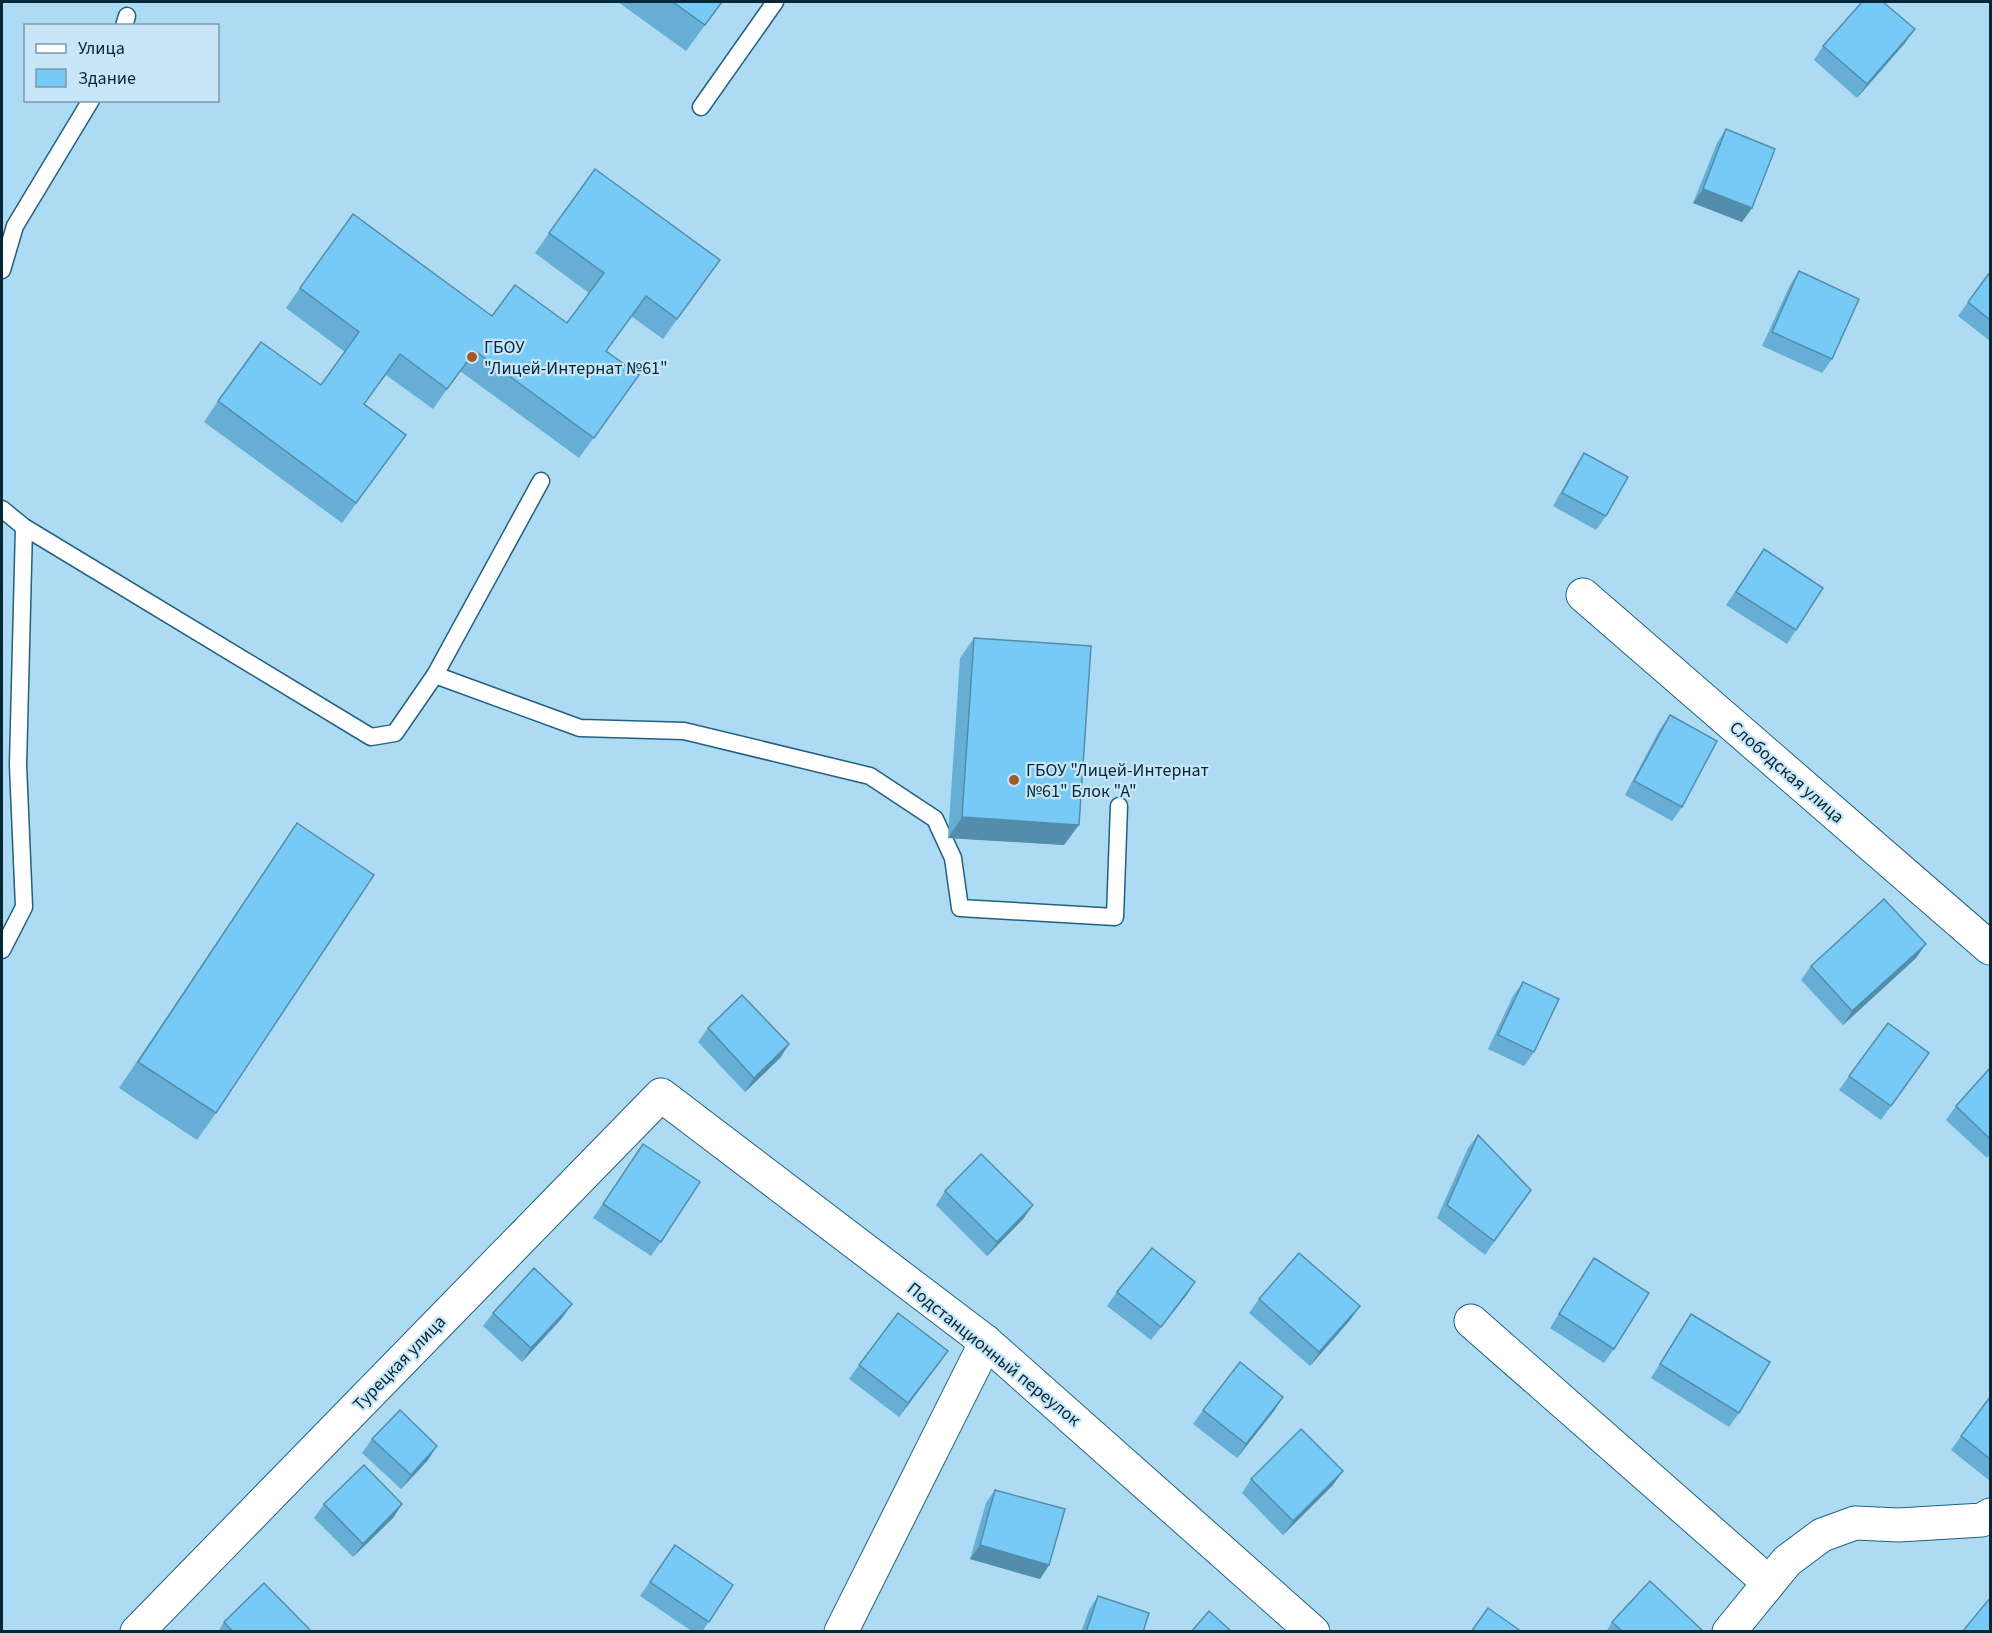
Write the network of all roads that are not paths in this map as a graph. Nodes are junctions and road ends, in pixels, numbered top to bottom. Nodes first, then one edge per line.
1 (775, 2) edge
2 (90, 102) edge
3 (701, 107) dead end
4 (2, 270) edge
5 (541, 481) dead end
6 (2, 509) edge
7 (24, 527) junction
8 (1583, 596) dead end
9 (435, 675) junction
10 (1119, 806) dead end
11 (1990, 948) edge
12 (2, 950) edge
13 (661, 1095) joint
14 (1471, 1321) dead end
15 (986, 1342) junction
16 (1990, 1515) edge
17 (1768, 1582) junction
18 (137, 1632) edge
19 (841, 1632) edge
20 (1312, 1632) edge
21 (1729, 1632) edge

1 - 3 lane
2 - 4 lane
5 - 9 lane
6 - 7 lane
7 - 9 lane
7 - 12 lane
8 - 11 street, Слободская улица
9 - 10 lane
13 - 15 street, Подстанционный переулок
13 - 18 street, Турецкая улица
14 - 17 street
15 - 19 street
15 - 20 street, Подстанционный переулок
16 - 17 street
17 - 21 street

